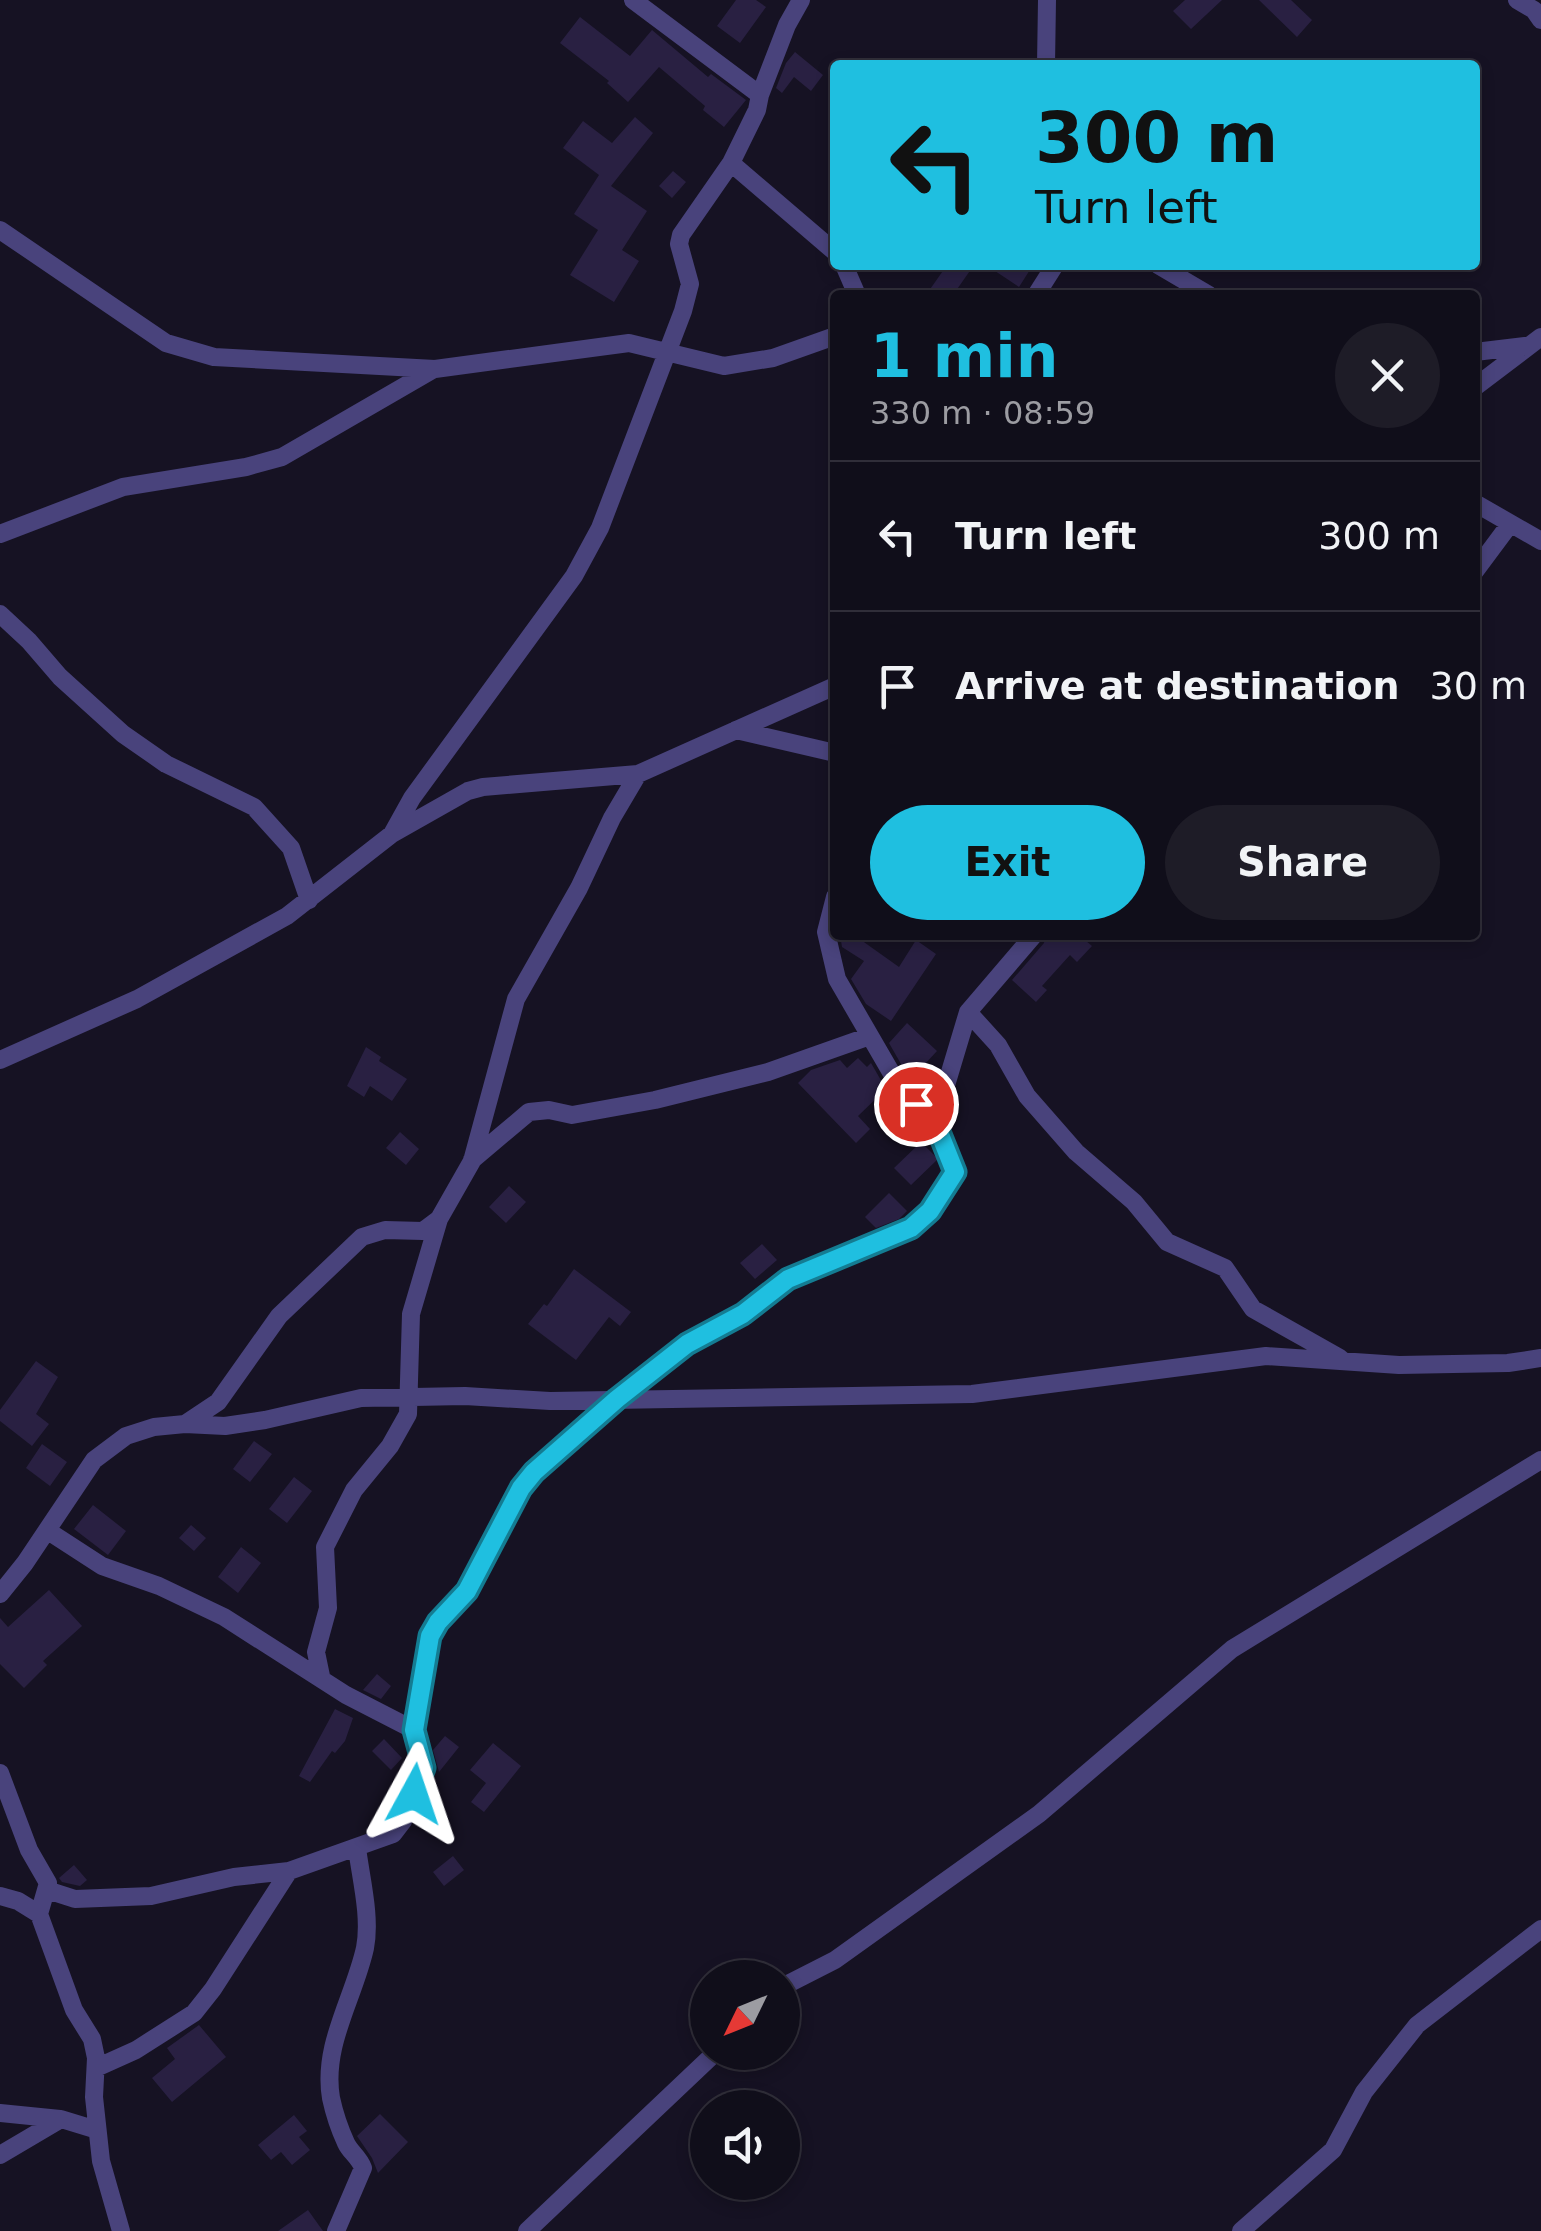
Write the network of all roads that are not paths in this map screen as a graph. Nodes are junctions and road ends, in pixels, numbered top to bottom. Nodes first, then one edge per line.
1 (632, 0) edge
2 (788, 0) edge
3 (801, 0) edge
4 (1048, 0) edge
5 (1517, 0) edge
6 (1541, 20) edge
7 (787, 26) junction
8 (1046, 60) edge
9 (760, 94) junction
10 (732, 163) junction
11 (0, 230) edge
12 (830, 248) edge
13 (1166, 270) edge
14 (1200, 290) edge
15 (830, 338) edge
16 (1536, 341) edge
17 (669, 351) junction
18 (1480, 351) edge
19 (435, 369) junction
20 (1480, 384) edge
21 (1480, 505) edge
22 (1510, 524) junction
23 (0, 534) edge
24 (1541, 541) edge
25 (1480, 564) edge
26 (0, 614) edge
27 (830, 688) edge
28 (736, 730) junction
29 (830, 752) edge
30 (638, 774) junction
31 (392, 834) junction
32 (309, 900) junction
33 (830, 911) edge
34 (1030, 940) edge
35 (968, 1012) junction
36 (867, 1036) junction
37 (0, 1060) edge
38 (935, 1122) junction
39 (472, 1161) junction
40 (439, 1220) junction
41 (1541, 1358) edge
42 (1346, 1362) junction
43 (410, 1398) junction
44 (617, 1399) junction
45 (218, 1402) junction
46 (185, 1424) junction
47 (210, 1426) junction
48 (1541, 1460) edge
49 (48, 1531) junction
50 (0, 1594) edge
51 (320, 1632) junction
52 (288, 1655) junction
53 (321, 1676) junction
54 (414, 1730) junction
55 (0, 1773) edge
56 (357, 1848) junction
57 (289, 1871) junction
58 (48, 1890) junction
59 (0, 1896) edge
60 (39, 1914) junction
61 (1541, 1929) edge
62 (800, 1978) edge
63 (96, 2068) junction
64 (697, 2070) edge
65 (0, 2113) edge
66 (61, 2119) junction
67 (97, 2130) junction
68 (0, 2155) edge
69 (121, 2231) edge
70 (336, 2231) edge
71 (526, 2231) edge
72 (1241, 2231) edge

1 - 9 street
2 - 7 street
3 - 7 street
4 - 8 street
5 - 6 street
7 - 9 street
9 - 10 street
10 - 12 street
10 - 17 street
11 - 19 street
13 - 14 street
15 - 17 street
16 - 18 street
16 - 20 street
17 - 19 street
17 - 31 street
19 - 23 street
21 - 22 street
22 - 24 street
22 - 25 street
26 - 32 street
27 - 28 street
28 - 29 street
28 - 30 street
30 - 31 street
30 - 39 street
31 - 32 street
32 - 37 street
33 - 36 street
34 - 35 street
35 - 38 street
35 - 42 street
36 - 38 street
36 - 39 street
38 - 44 street
39 - 40 street
40 - 43 street
40 - 45 street
41 - 42 street
42 - 44 street
43 - 44 street
43 - 47 street
43 - 51 street
44 - 54 street
45 - 46 street
45 - 47 street
46 - 47 street
46 - 49 street
48 - 62 street
49 - 50 street
49 - 52 street
51 - 52 street
51 - 53 street
52 - 53 street
53 - 54 street
54 - 56 street
55 - 58 street
56 - 57 street
56 - 70 street
57 - 58 street
57 - 63 street
58 - 60 street
59 - 60 street
60 - 63 street
61 - 72 street
63 - 67 street
64 - 71 street
65 - 66 street
66 - 67 street
66 - 68 street
67 - 69 street

